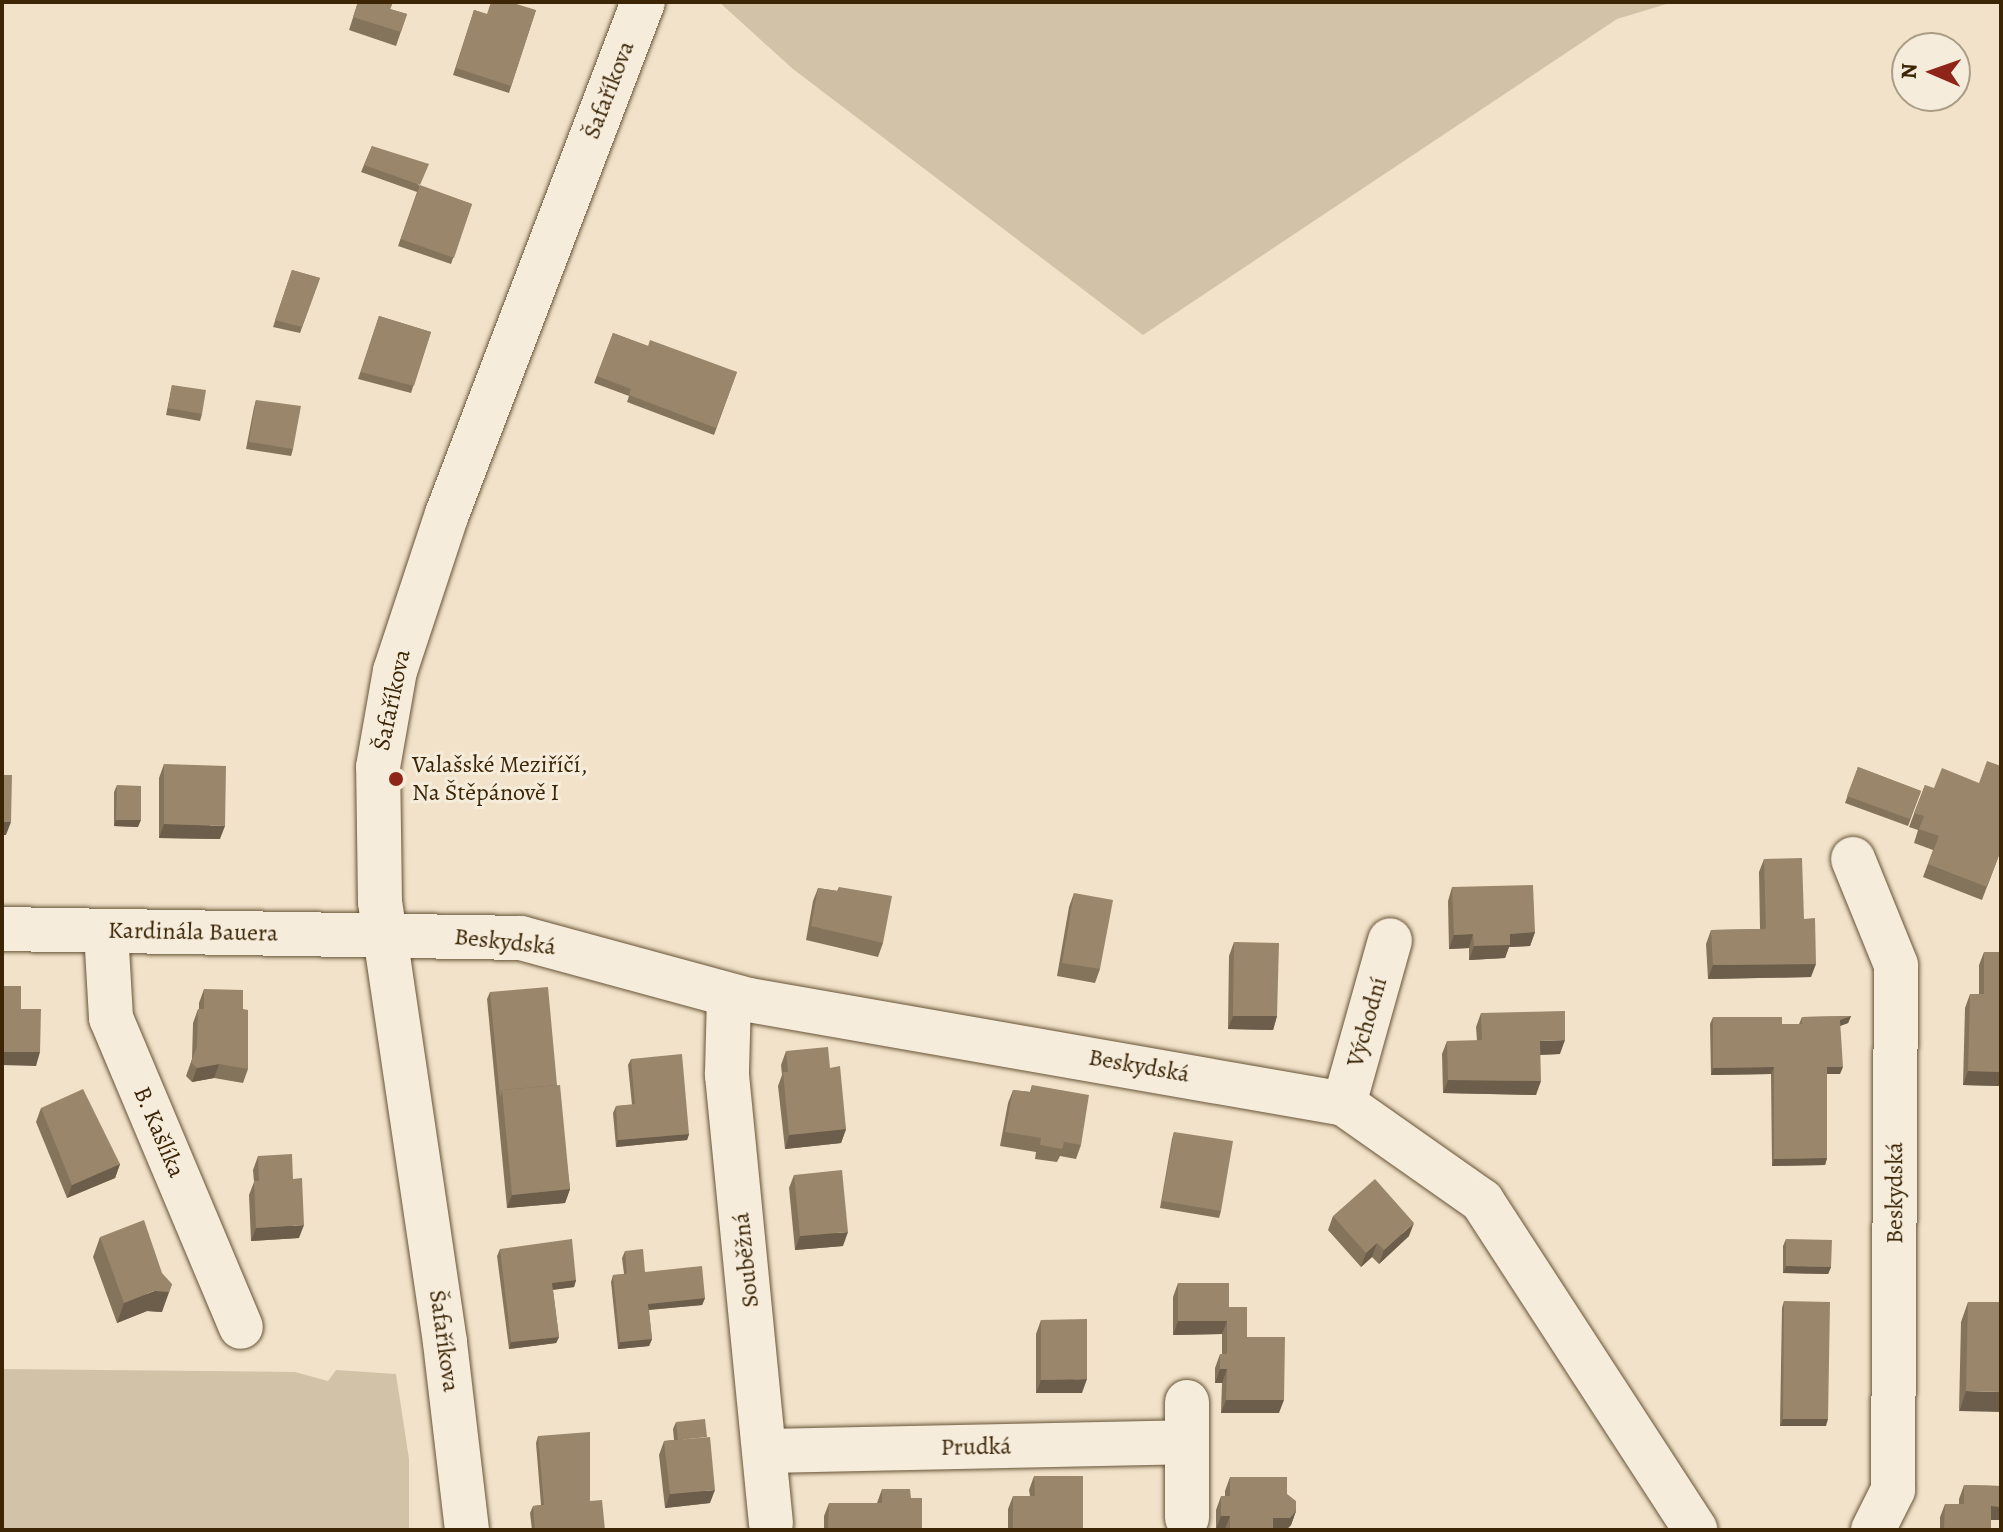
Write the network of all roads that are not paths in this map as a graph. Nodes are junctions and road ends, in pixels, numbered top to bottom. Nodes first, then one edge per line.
1 (643, 2) edge
2 (1853, 859) dead end
3 (2, 929) edge
4 (106, 931) junction
5 (384, 935) junction
6 (1390, 940) dead end
7 (729, 996) junction
8 (1344, 1104) junction
9 (241, 1327) dead end
10 (765, 1451) junction
11 (1187, 1518) dead end
12 (771, 1524) dead end
13 (467, 1530) edge
14 (1696, 1530) edge
15 (1873, 1530) edge

1 - 5 street, Šafaříkova
2 - 15 street, Beskydská
3 - 4 street, Kardinála Bauera
4 - 5 street, Kardinála Bauera
4 - 9 street, B. Kašlíka
5 - 7 street, Beskydská
5 - 13 street, Šafaříkova
6 - 8 street, Východní
7 - 8 street, Beskydská
7 - 10 street, Souběžná
8 - 14 street, Beskydská
10 - 11 street, Prudká
10 - 12 street, Souběžná

